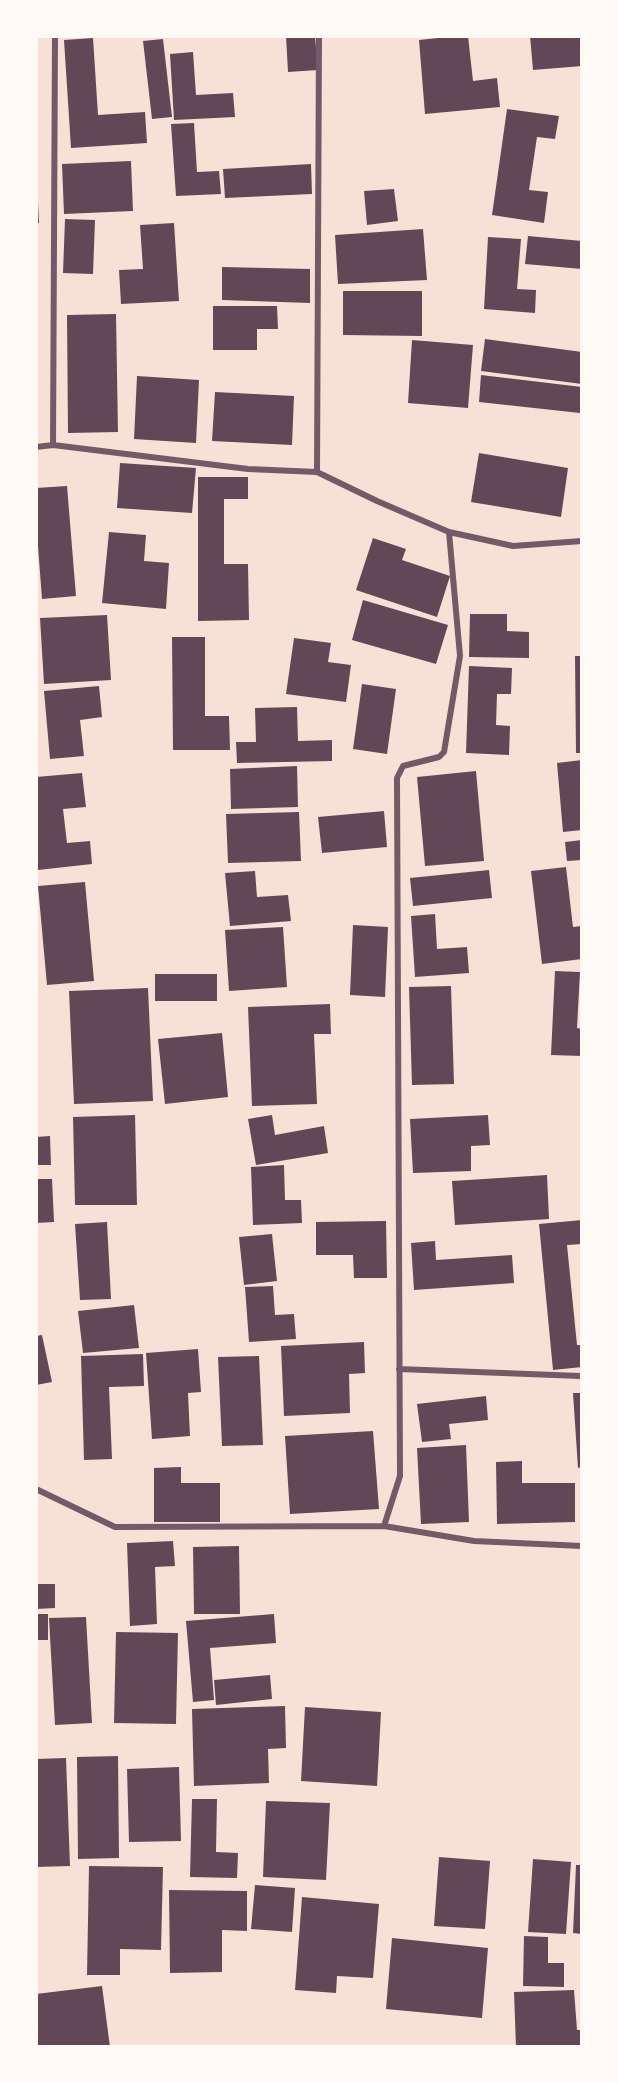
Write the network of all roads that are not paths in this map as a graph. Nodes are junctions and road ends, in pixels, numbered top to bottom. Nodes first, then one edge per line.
1 (55, 36) edge
2 (319, 36) edge
3 (52, 445) junction
4 (36, 447) edge
5 (317, 472) junction
6 (449, 532) junction
7 (582, 541) edge
8 (399, 1369) junction
9 (580, 1376) dead end
10 (36, 1489) edge
11 (384, 1526) junction
12 (582, 1546) edge

1 - 3 street
2 - 5 street
3 - 4 street
3 - 5 street
5 - 6 street
6 - 7 street
6 - 8 street
8 - 9 street
8 - 11 street
10 - 11 street
11 - 12 street

